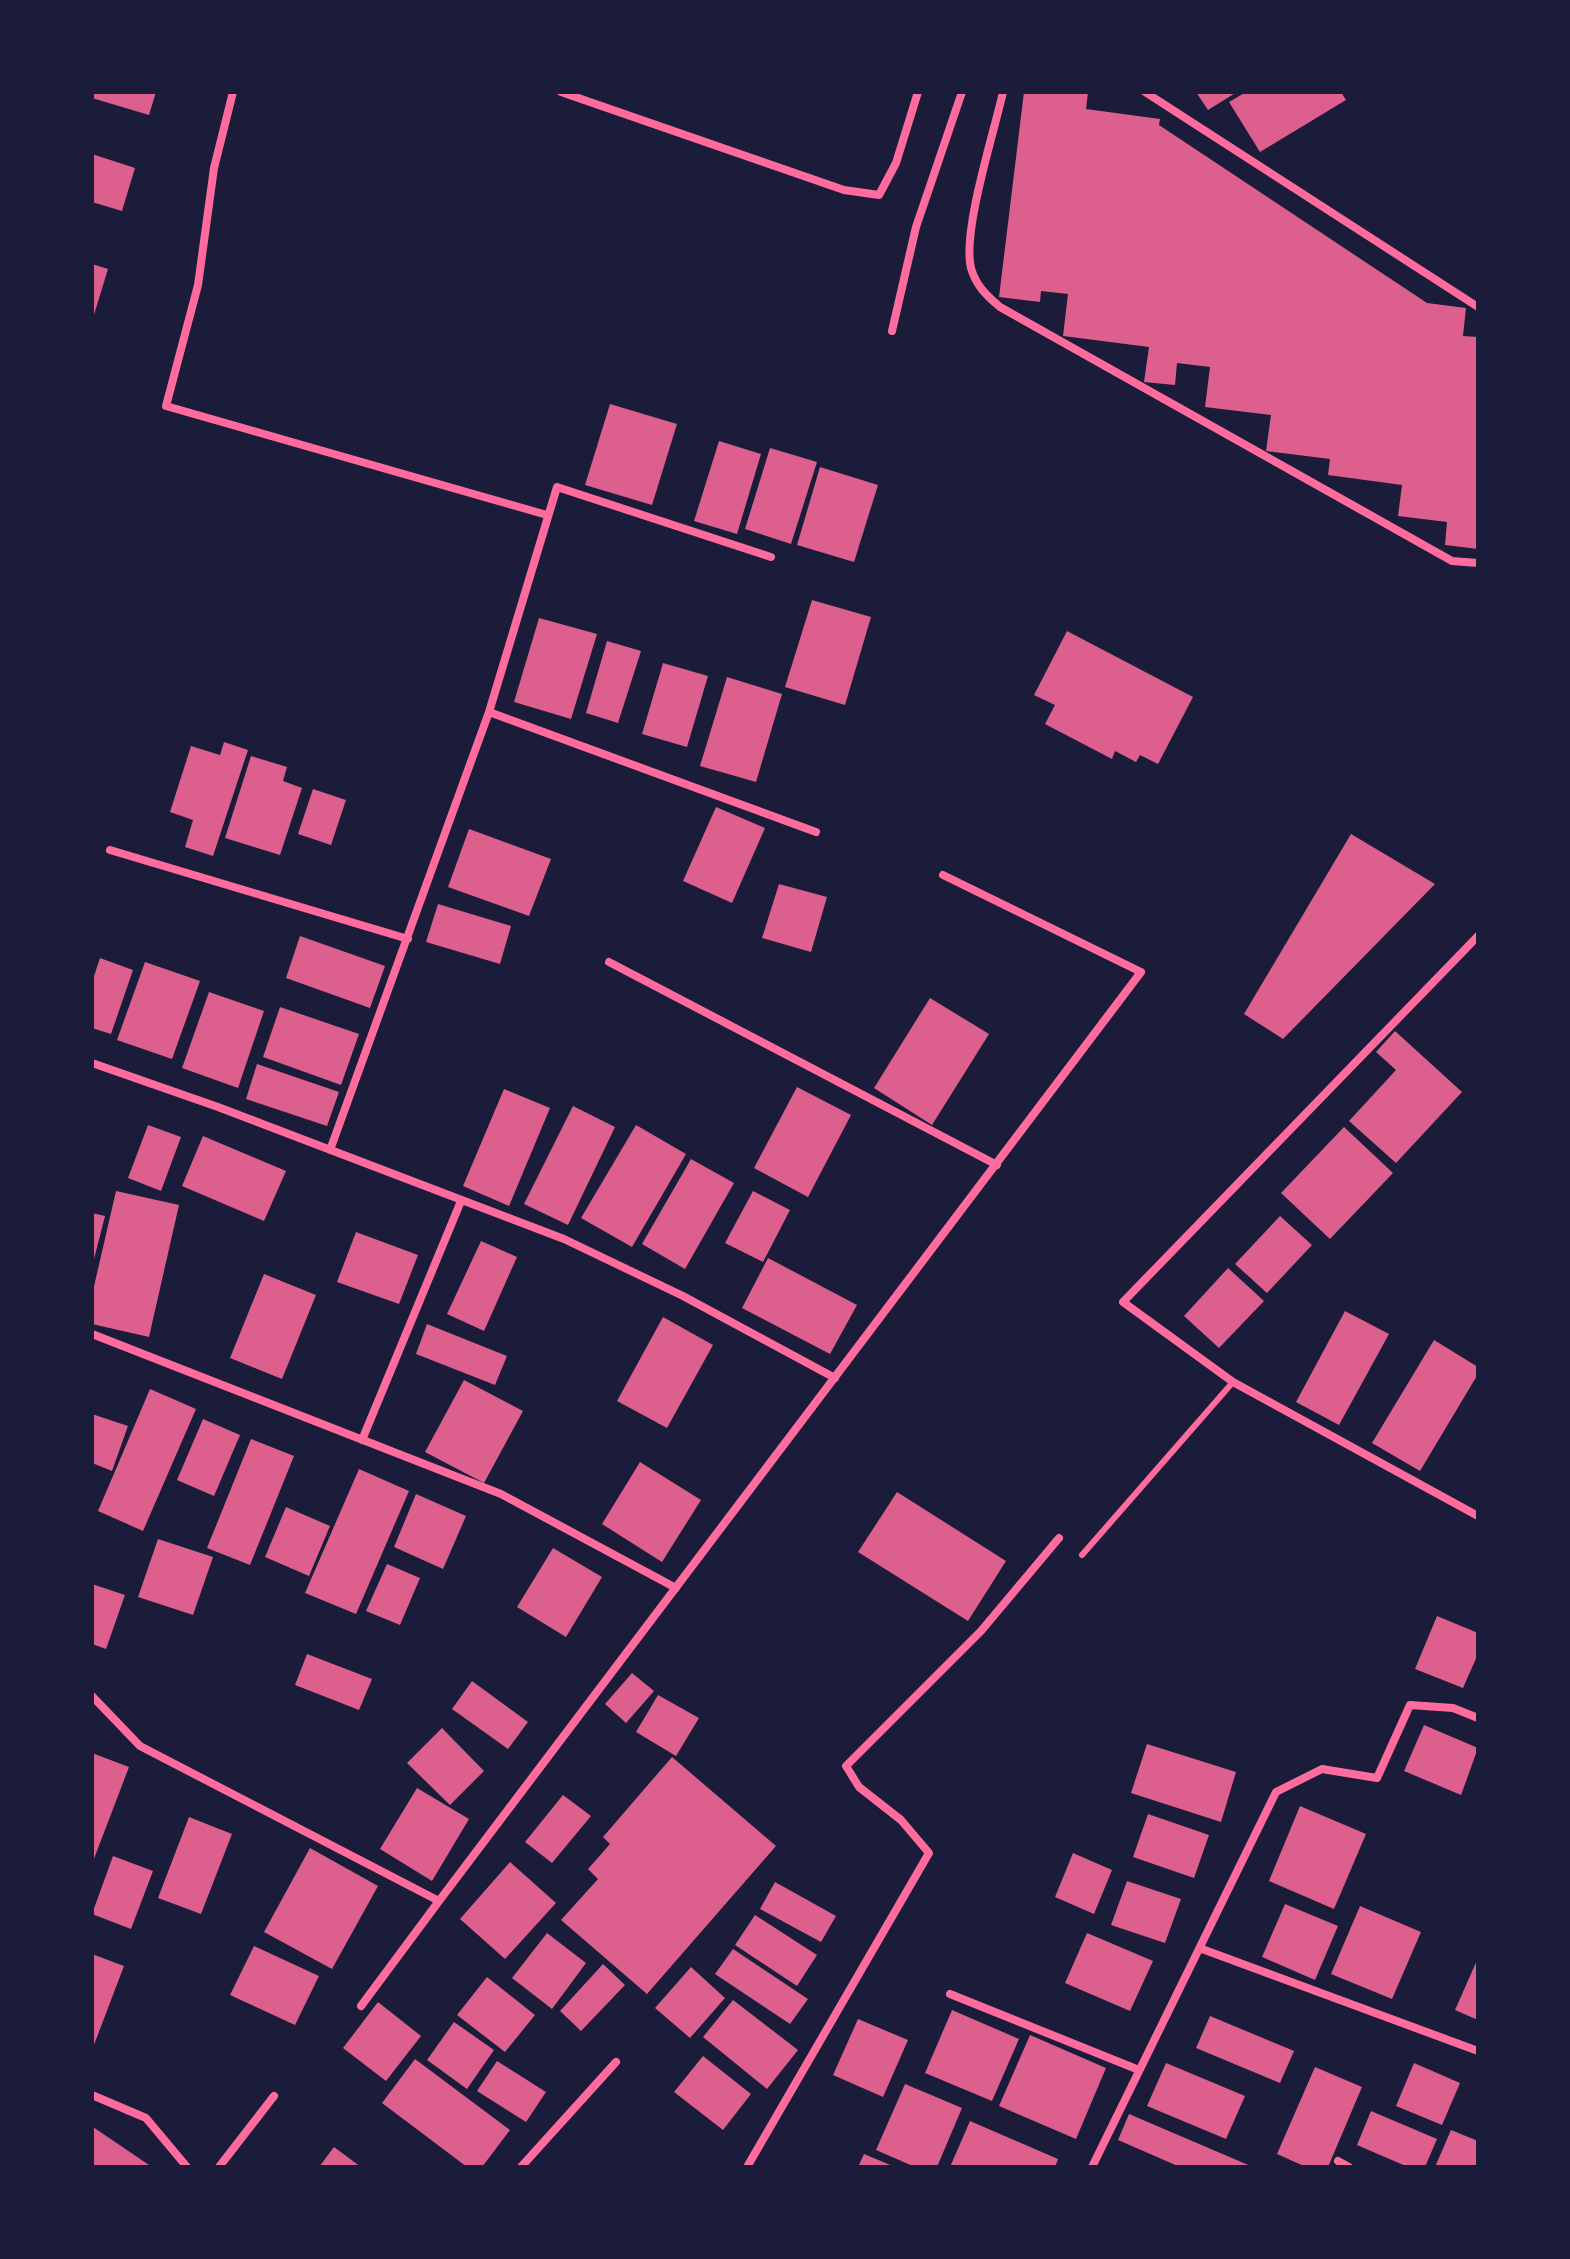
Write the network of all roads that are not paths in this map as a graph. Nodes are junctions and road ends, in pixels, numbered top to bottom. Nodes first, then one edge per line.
1 (233, 92) edge
2 (561, 92) edge
3 (918, 92) edge
4 (962, 92) edge
5 (1003, 92) edge
6 (1145, 92) edge
7 (1478, 307) edge
8 (892, 331) dead end
9 (547, 515) junction
10 (771, 557) dead end
11 (1478, 563) edge
12 (489, 712) junction
13 (816, 832) dead end
14 (110, 850) dead end
15 (943, 875) dead end
16 (1478, 936) edge
17 (408, 939) junction
18 (609, 962) dead end
19 (92, 1063) edge
20 (330, 1150) junction
21 (997, 1165) junction
22 (461, 1201) junction
23 (92, 1334) edge
24 (835, 1378) junction
25 (1233, 1382) junction
26 (362, 1440) junction
27 (1478, 1516) edge
28 (1059, 1538) dead end
29 (1082, 1555) dead end
30 (676, 1588) junction
31 (92, 1696) edge
32 (1478, 1718) edge
33 (439, 1901) junction
34 (1202, 1949) junction
35 (950, 1994) dead end
36 (361, 2006) dead end
37 (1478, 2051) edge
38 (616, 2062) dead end
39 (1139, 2070) junction
40 (92, 2095) edge
41 (274, 2096) dead end
42 (1338, 2161) dead end
43 (187, 2167) edge
44 (219, 2167) edge
45 (521, 2167) edge
46 (747, 2167) edge
47 (1092, 2167) edge
48 (1349, 2167) edge

1 - 9 street
2 - 3 street
4 - 8 street
5 - 11 street
6 - 7 street
9 - 10 street
9 - 12 street
12 - 13 street
12 - 17 street
14 - 17 street
15 - 21 street
16 - 25 street
17 - 20 street
18 - 21 street
19 - 20 street
20 - 22 street
21 - 24 street
22 - 24 street
22 - 26 street
23 - 26 street
24 - 30 street
25 - 27 street
25 - 29 lane
26 - 30 street
28 - 46 street
30 - 33 street
31 - 33 street
32 - 34 street
33 - 36 street
34 - 37 street
34 - 39 street
35 - 39 street
38 - 45 street
39 - 47 street
40 - 43 street
41 - 44 street
42 - 48 street

